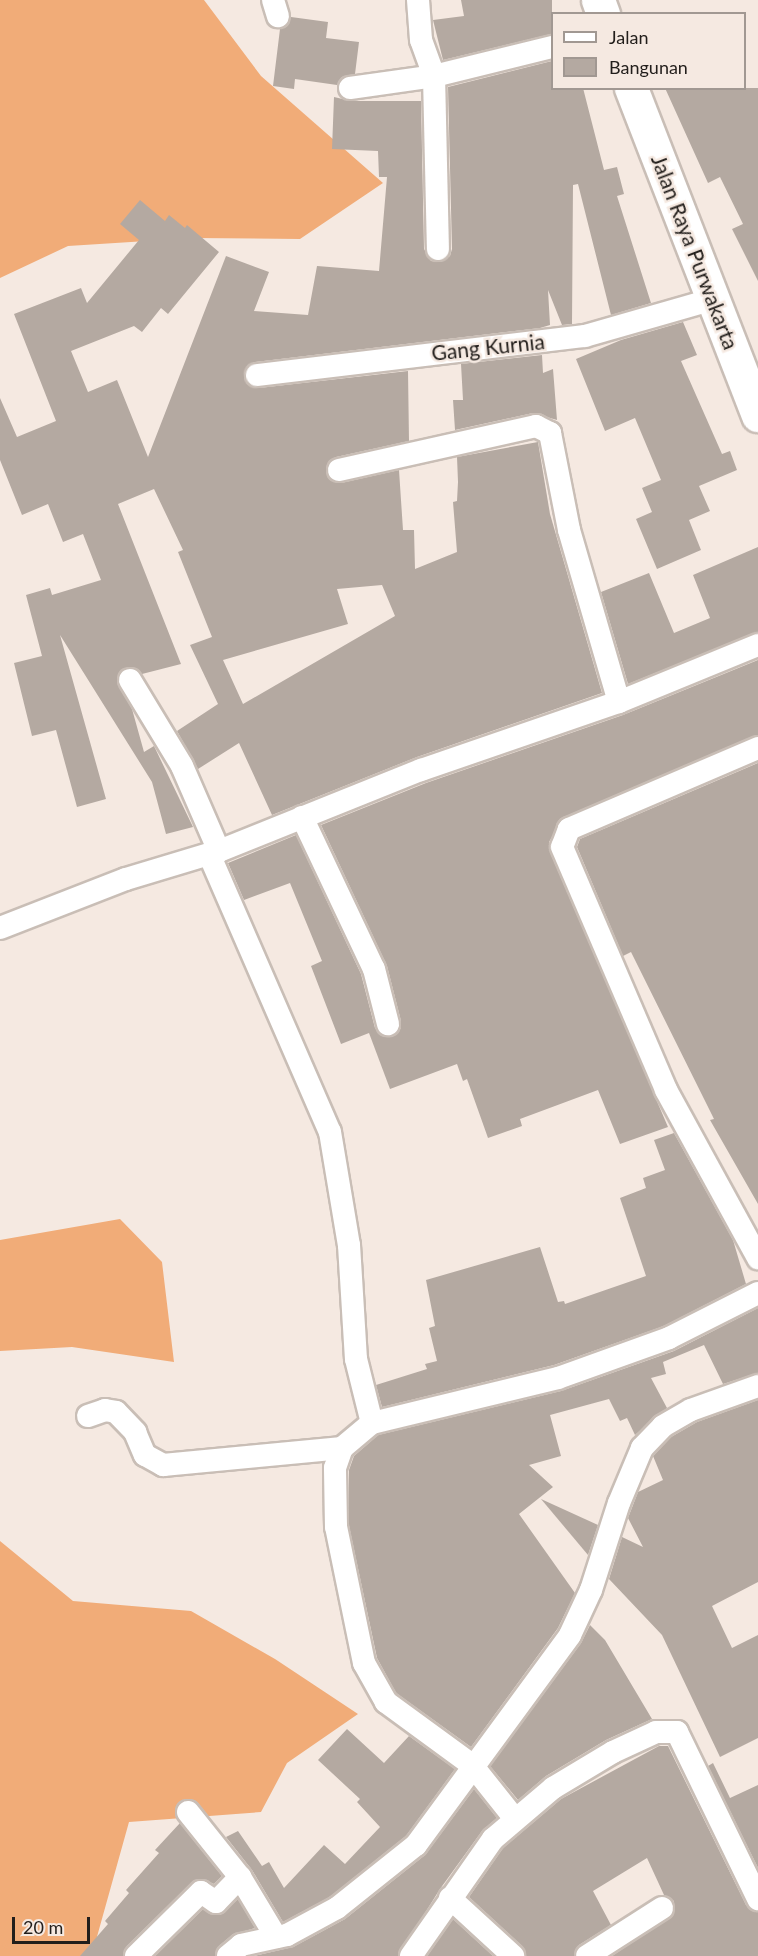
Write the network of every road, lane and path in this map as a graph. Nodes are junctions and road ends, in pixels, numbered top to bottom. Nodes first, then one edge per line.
1 (418, 0) edge
2 (551, 47) edge
3 (434, 76) junction
4 (350, 88) dead end
5 (633, 90) edge
6 (438, 249) dead end
7 (714, 299) junction
8 (257, 375) dead end
9 (758, 415) edge
10 (339, 470) dead end
11 (758, 645) edge
12 (130, 680) dead end
13 (620, 702) junction
14 (758, 748) edge
15 (302, 817) junction
16 (214, 853) junction
17 (0, 928) edge
18 (388, 1024) dead end
19 (758, 1258) edge
20 (758, 1293) edge
21 (758, 1386) edge
22 (88, 1416) dead end
23 (372, 1423) junction
24 (342, 1448) junction
25 (472, 1765) junction
26 (188, 1812) dead end
27 (515, 1820) junction
28 (240, 1877) junction
29 (450, 1898) junction
30 (758, 1899) edge
31 (662, 1908) dead end
32 (276, 1936) junction
33 (136, 1956) edge
34 (228, 1956) edge
35 (411, 1956) edge
36 (513, 1956) edge
37 (587, 1956) edge

1 - 3 street
2 - 3 street
3 - 4 street
3 - 6 street
5 - 7 highway, Jalan Raya Purwakarta
7 - 8 street, Gang Kurnia
7 - 9 highway, Jalan Raya Purwakarta
10 - 13 street
11 - 13 street
12 - 16 street
13 - 15 street
14 - 19 street
15 - 16 street
15 - 18 street
16 - 17 street
16 - 23 street
20 - 23 street
21 - 25 street
22 - 24 street
23 - 24 street
24 - 25 street
25 - 27 street
25 - 32 street
26 - 28 street
27 - 29 street
27 - 30 street
28 - 32 street
28 - 33 street
29 - 35 street
29 - 36 street
31 - 37 street
32 - 34 street

